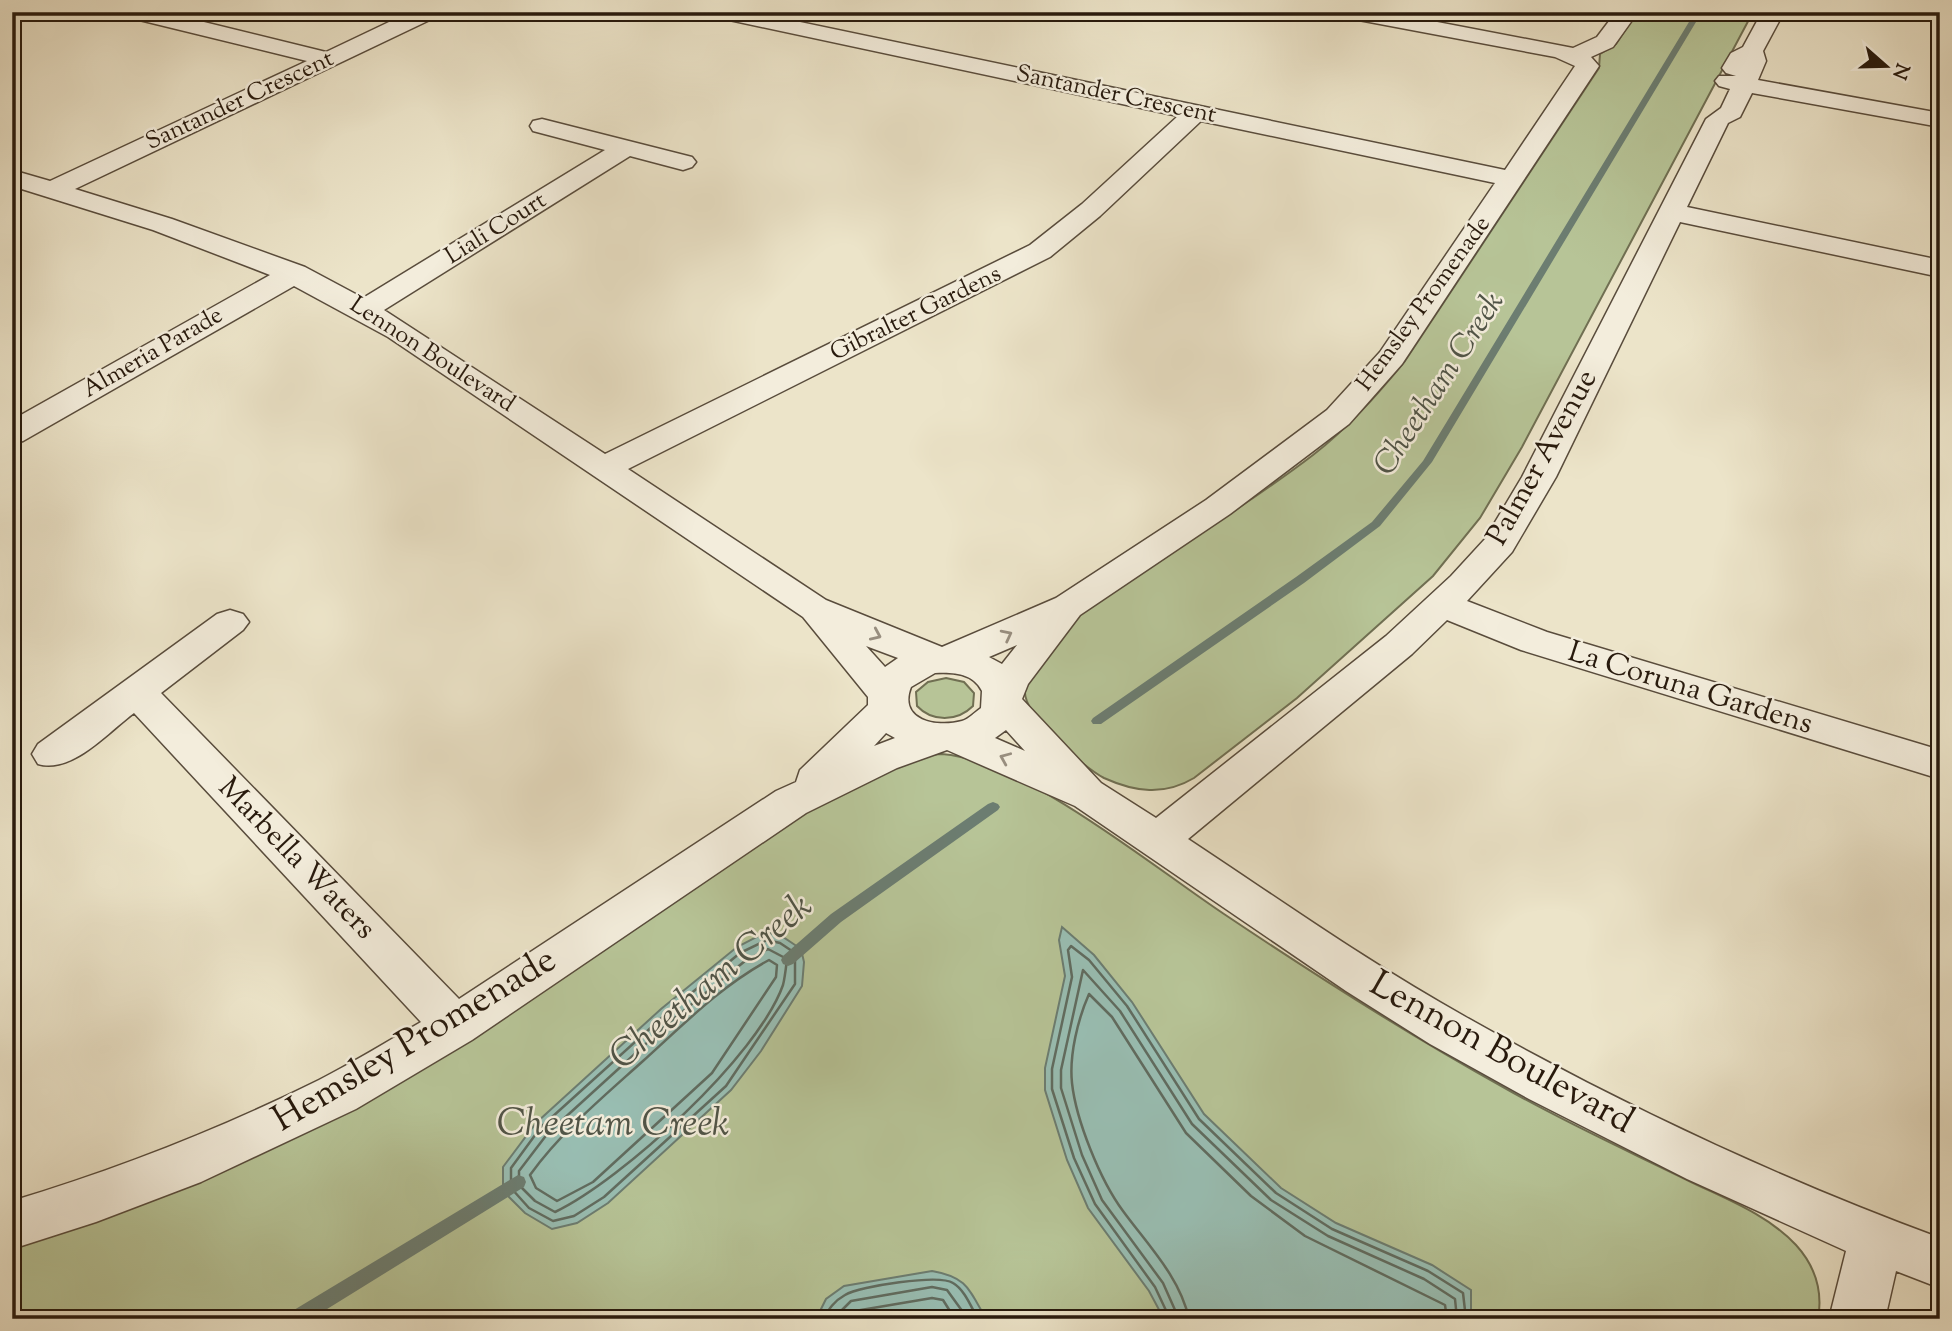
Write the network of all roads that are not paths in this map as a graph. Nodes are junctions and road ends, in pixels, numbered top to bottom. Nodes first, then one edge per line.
1 (135, 12) edge
2 (428, 12) edge
3 (720, 12) edge
4 (1348, 12) edge
5 (1626, 12) edge
6 (1773, 12) edge
7 (1575, 56) junction
8 (328, 60) junction
9 (1736, 83) junction
10 (1196, 112) junction
11 (1940, 120) edge
12 (542, 127) dead end
13 (626, 148) junction
14 (683, 162) dead end
15 (12, 178) edge
16 (1513, 179) junction
17 (52, 190) junction
18 (1671, 212) junction
19 (1940, 269) edge
20 (295, 273) junction
21 (365, 310) junction
22 (12, 434) edge
23 (604, 468) junction
24 (1443, 605) junction
25 (1069, 606) junction
26 (813, 608) junction
27 (230, 622) dead end
28 (943, 660) junction
29 (137, 692) junction
30 (1003, 699) junction
31 (888, 701) junction
32 (946, 737) junction
33 (52, 754) dead end
34 (1940, 765) edge
35 (1090, 794) junction
36 (790, 802) junction
37 (1158, 840) junction
38 (455, 1026) junction
39 (12, 1225) edge
40 (1876, 1239) junction
41 (1940, 1263) edge
42 (1857, 1319) edge

1 - 8 street
2 - 8 street, Santander Crescent
3 - 10 street, Santander Crescent
4 - 7 street
5 - 7 street
6 - 9 street, Palmer Avenue
7 - 16 street, Hemsley Promenade
8 - 17 street, Santander Crescent
9 - 11 street
9 - 18 street, Palmer Avenue
10 - 16 street, Santander Crescent
10 - 23 street, Gibralter Gardens
12 - 13 street
13 - 14 street
13 - 21 street, Liali Court
15 - 17 street, Lennon Boulevard
16 - 25 street, Hemsley Promenade
17 - 20 street, Lennon Boulevard
18 - 19 street
18 - 24 street, Palmer Avenue
20 - 21 street, Lennon Boulevard
20 - 22 street, Almeria Parade
21 - 23 street, Lennon Boulevard
23 - 26 street, Lennon Boulevard
24 - 34 street, La Coruna Gardens
24 - 37 street, Palmer Avenue
28 -> 25 street, Hemsley Promenade
25 - 30 street, Hemsley Promenade
26 -> 28 street, Lennon Boulevard
26 - 31 street, Lennon Boulevard
27 - 29 street
28 - 30 street
28 - 31 street
29 - 33 street
29 - 38 street, Marbella Waters
30 - 32 street
30 - 35 street, Lennon Boulevard
31 - 32 street
31 - 36 street, Hemsley Promenade
35 -> 32 street, Lennon Boulevard
32 - 36 street, Hemsley Promenade
35 - 37 street, Lennon Boulevard
36 - 38 street, Hemsley Promenade
37 - 40 street, Lennon Boulevard
38 - 39 street, Hemsley Promenade
40 - 41 street, Lennon Boulevard
40 - 42 street

